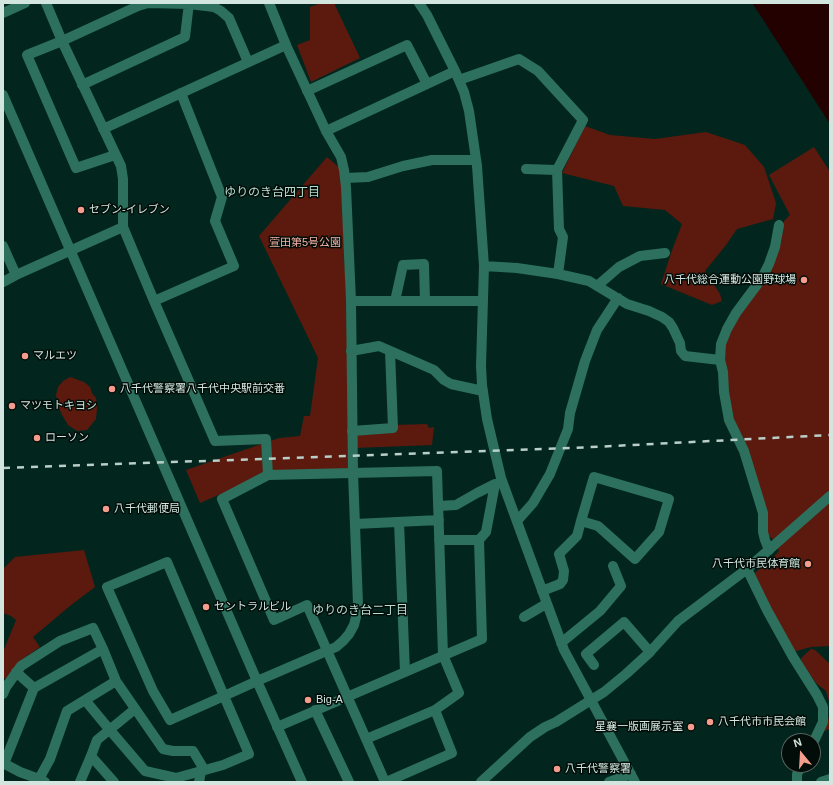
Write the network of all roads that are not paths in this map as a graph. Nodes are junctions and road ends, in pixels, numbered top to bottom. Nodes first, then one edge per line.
1 (25, 3) edge
2 (46, 3) edge
3 (269, 3) edge
4 (419, 3) edge
5 (189, 4) edge
6 (3, 13) edge
7 (62, 41) junction
8 (286, 45) junction
9 (248, 62) junction
10 (457, 75) junction
11 (427, 84) junction
12 (82, 85) junction
13 (307, 91) junction
14 (181, 94) junction
15 (3, 96) edge
16 (103, 129) junction
17 (326, 131) junction
18 (115, 155) junction
19 (475, 160) junction
20 (526, 169) dead end
21 (557, 170) junction
22 (345, 178) junction
23 (779, 225) dead end
24 (123, 227) junction
25 (3, 246) edge
26 (70, 251) junction
27 (665, 252) dead end
28 (484, 266) junction
29 (558, 274) junction
30 (16, 275) junction
31 (3, 282) edge
32 (598, 286) junction
33 (618, 298) junction
34 (154, 301) junction
35 (351, 301) junction
36 (395, 301) junction
37 (425, 301) junction
38 (483, 301) junction
39 (351, 351) junction
40 (390, 351) junction
41 (720, 360) junction
42 (482, 390) junction
43 (352, 431) junction
44 (353, 473) junction
45 (268, 475) junction
46 (830, 496) edge
47 (438, 506) junction
48 (438, 520) junction
49 (517, 521) junction
50 (581, 521) junction
51 (400, 522) junction
52 (355, 524) junction
53 (439, 540) junction
54 (479, 540) junction
55 (769, 550) junction
56 (613, 566) dead end
57 (746, 569) junction
58 (542, 591) junction
59 (546, 604) junction
60 (524, 617) dead end
61 (561, 643) junction
62 (103, 649) junction
63 (327, 651) junction
64 (650, 652) junction
65 (443, 655) junction
66 (594, 665) dead end
67 (16, 672) junction
68 (404, 672) junction
69 (116, 681) junction
70 (257, 681) junction
71 (34, 688) junction
72 (3, 694) edge
73 (224, 696) junction
74 (348, 697) junction
75 (85, 700) junction
76 (590, 700) junction
77 (135, 709) junction
78 (315, 710) junction
79 (435, 710) junction
80 (277, 727) junction
81 (109, 729) junction
82 (818, 733) edge
83 (366, 740) junction
84 (91, 756) junction
85 (4, 764) edge
86 (20, 772) junction
87 (201, 775) edge
88 (633, 778) edge
89 (830, 779) edge
90 (42, 781) edge
91 (16, 782) edge
92 (80, 782) edge
93 (114, 782) edge
94 (302, 782) edge
95 (349, 782) edge
96 (386, 782) edge
97 (481, 782) edge
98 (609, 782) edge
99 (820, 782) edge

1 - 6 street
2 - 7 street
3 - 8 street
4 - 10 street
5 - 7 street
5 - 9 street
5 - 12 street
7 - 12 street
7 - 18 street
8 - 9 street
8 - 13 street
9 - 14 street
10 - 11 street
10 - 19 street
10 - 21 street
11 - 13 street
11 - 17 street
12 - 16 street
13 - 17 street
14 - 16 street
14 - 34 street
15 - 26 street
16 - 18 street
17 - 22 street
18 - 24 street
19 - 22 street
19 - 28 street
20 - 21 street
21 - 29 street
22 - 35 street
23 - 41 street
24 - 26 street
24 - 34 street
25 - 30 street
26 - 30 street
26 - 70 street
27 - 32 street
28 - 29 street
28 - 38 street
29 - 32 street
30 - 31 street
32 - 33 street
33 - 41 street
33 - 49 street
34 - 45 street
35 - 36 street
35 - 39 street
36 - 37 street
36 - 37 street
37 - 38 street
38 - 42 street
39 - 40 street
39 - 43 street
40 - 42 street
40 - 43 street
41 - 55 street
42 - 49 street
43 - 44 street
44 - 45 street
44 - 47 street
44 - 52 street
45 - 63 street
46 - 55 street
47 - 48 street
47 - 54 street
48 - 51 street
48 - 53 street
49 - 58 street
50 - 50 street
50 - 58 street
51 - 52 street
51 - 68 street
52 - 63 street
53 - 54 street
53 - 65 street
54 - 65 street
55 - 57 street
56 - 61 street
57 - 64 street
57 - 82 street
58 - 59 street
59 - 60 street
59 - 61 street
61 - 76 street
62 - 67 street
62 - 69 street
62 - 71 street
63 - 70 street
63 - 74 street
64 - 66 street
64 - 76 street
65 - 68 street
65 - 79 street
67 - 71 street
67 - 72 street
68 - 74 street
69 - 75 street
69 - 77 street
70 - 73 street
70 - 80 street
71 - 85 street
73 - 73 street
73 - 87 street
74 - 78 street
74 - 83 street
75 - 81 street
75 - 90 street
76 - 88 street
76 - 97 street
77 - 81 street
77 - 87 street
78 - 80 street
78 - 95 street
79 - 83 street
79 - 96 street
80 - 94 street
81 - 84 street
81 - 87 street
83 - 96 street
84 - 92 street
84 - 93 street
85 - 86 street
86 - 90 street
86 - 91 street
88 - 98 street
89 - 99 street

